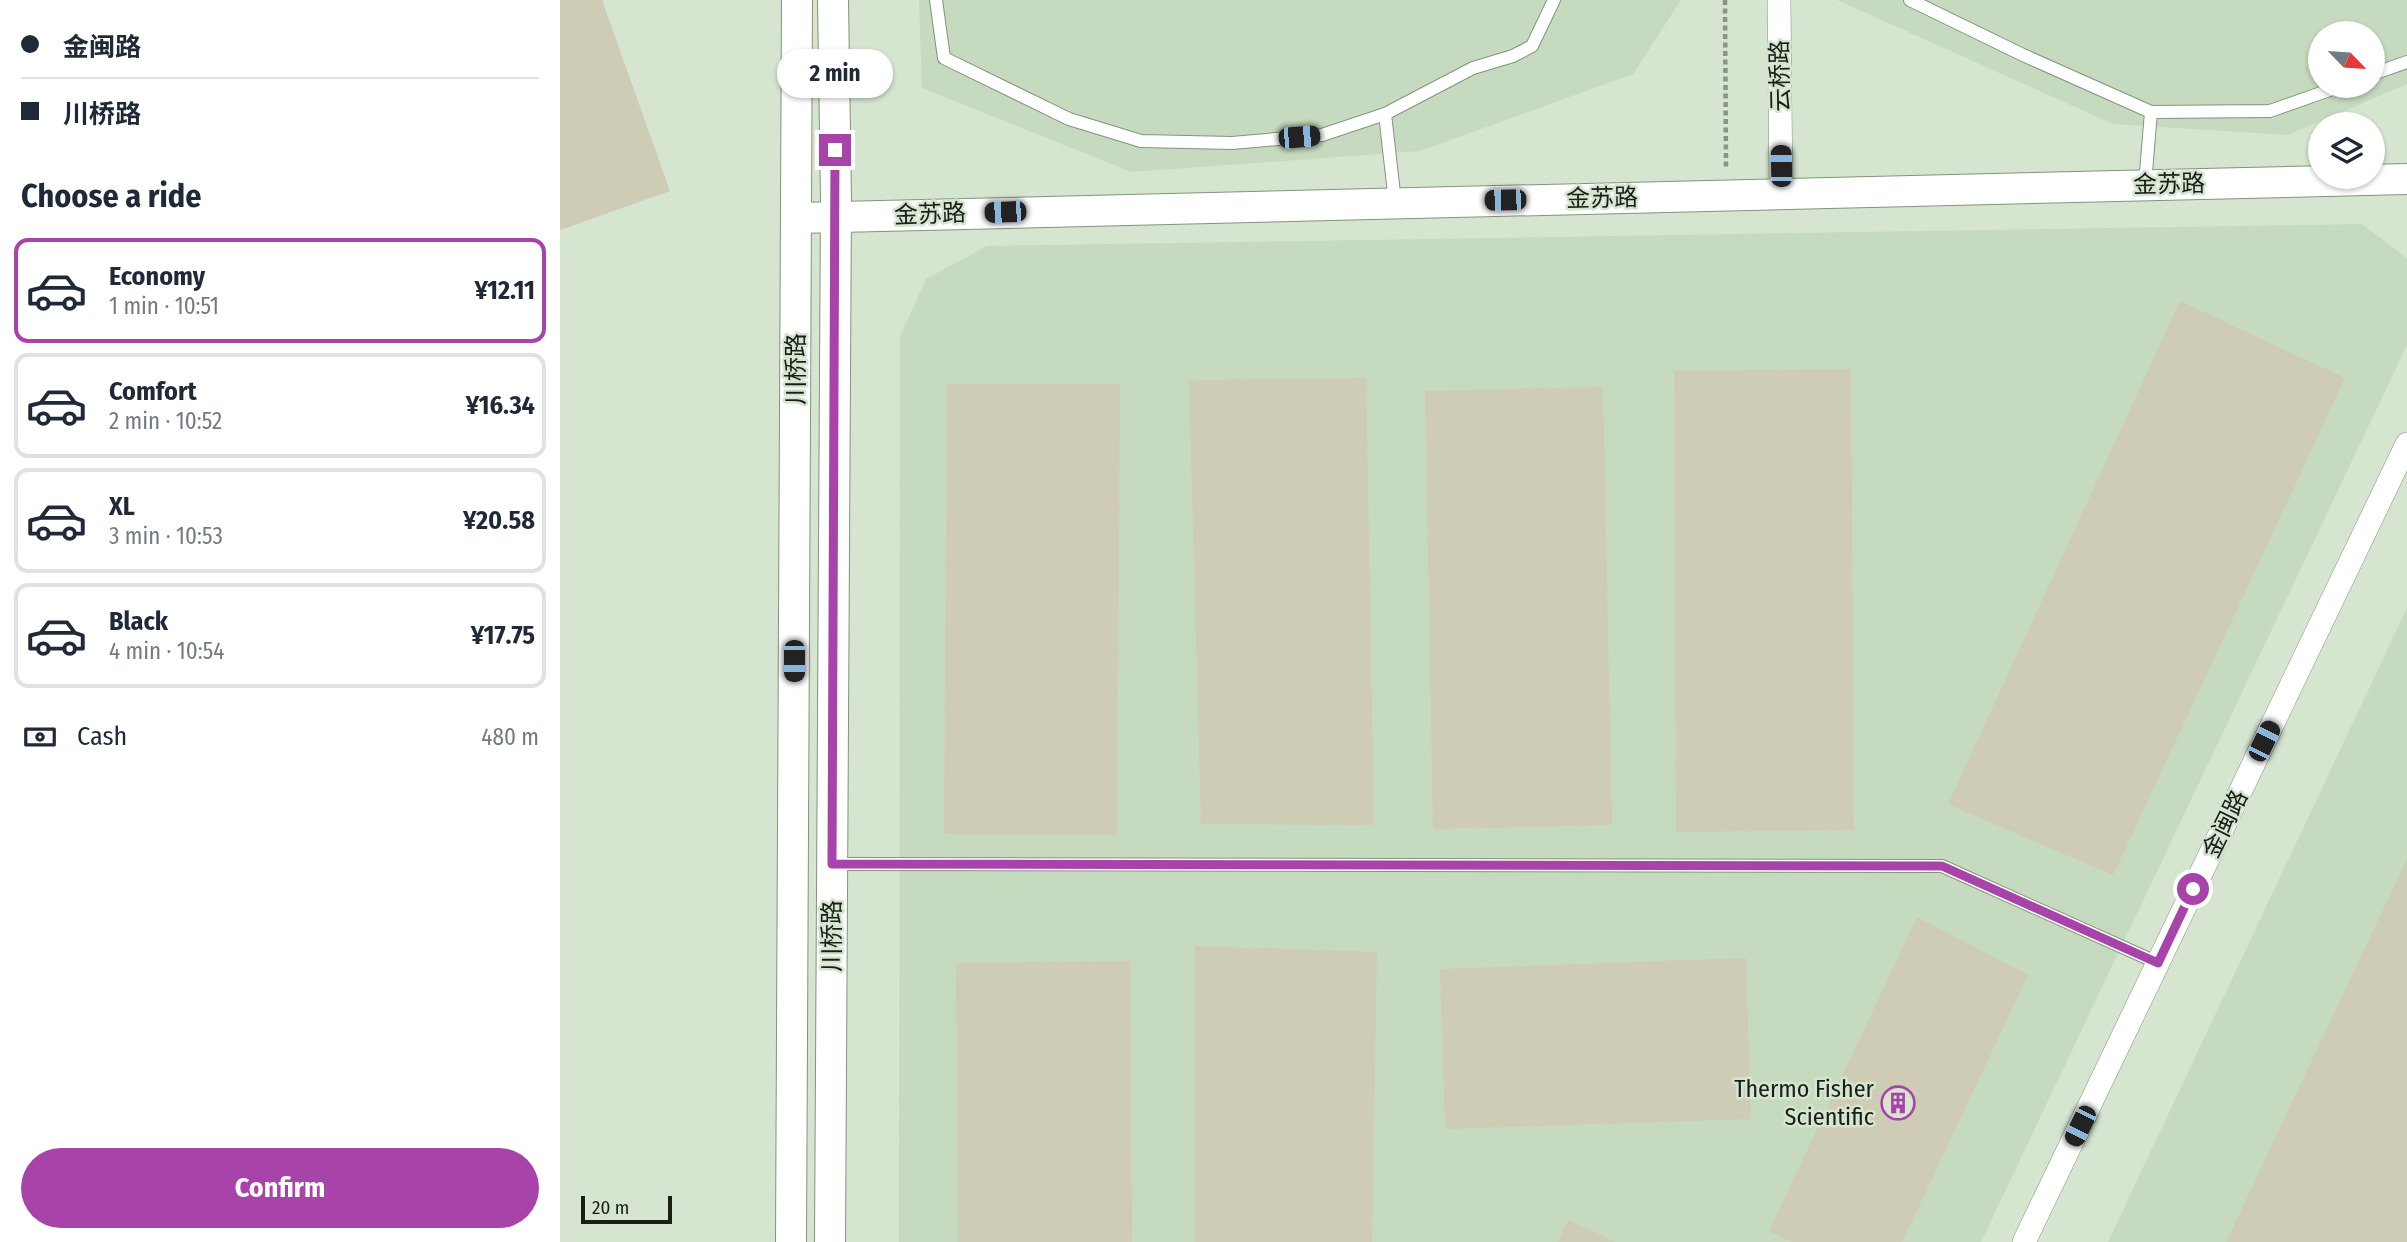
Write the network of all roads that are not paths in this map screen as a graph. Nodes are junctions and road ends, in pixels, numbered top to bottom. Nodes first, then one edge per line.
1 (797, 0) edge
2 (833, 0) edge
3 (936, 0) edge
4 (1554, 0) edge
5 (1779, 0) edge
6 (1910, 0) edge
7 (2407, 62) edge
8 (2385, 70) edge
9 (2308, 98) edge
10 (2151, 112) junction
11 (1385, 114) junction
12 (2407, 179) edge
13 (2145, 184) junction
14 (1781, 194) junction
15 (1395, 202) junction
16 (835, 216) junction
17 (797, 218) junction
18 (2407, 444) edge
19 (832, 864) junction
20 (2158, 963) junction
21 (791, 1242) edge
22 (830, 1242) edge
23 (2024, 1242) edge

1 - 17 street, 川桥路
2 - 16 street, 川桥路
3 - 11 lane
4 - 11 lane
5 - 14 street, 云桥路
6 - 10 lane
7 - 8 lane
9 - 10 lane
10 - 13 lane
11 - 15 lane
12 - 13 street, 金苏路
13 - 14 street, 金苏路
14 - 15 street, 金苏路
15 - 16 street, 金苏路
16 - 17 street, 金苏路
16 - 19 street, 川桥路
17 - 21 street, 川桥路
18 - 20 street, 金闽路
19 - 20 lane
19 - 22 street, 川桥路
20 - 23 street, 金闽路

